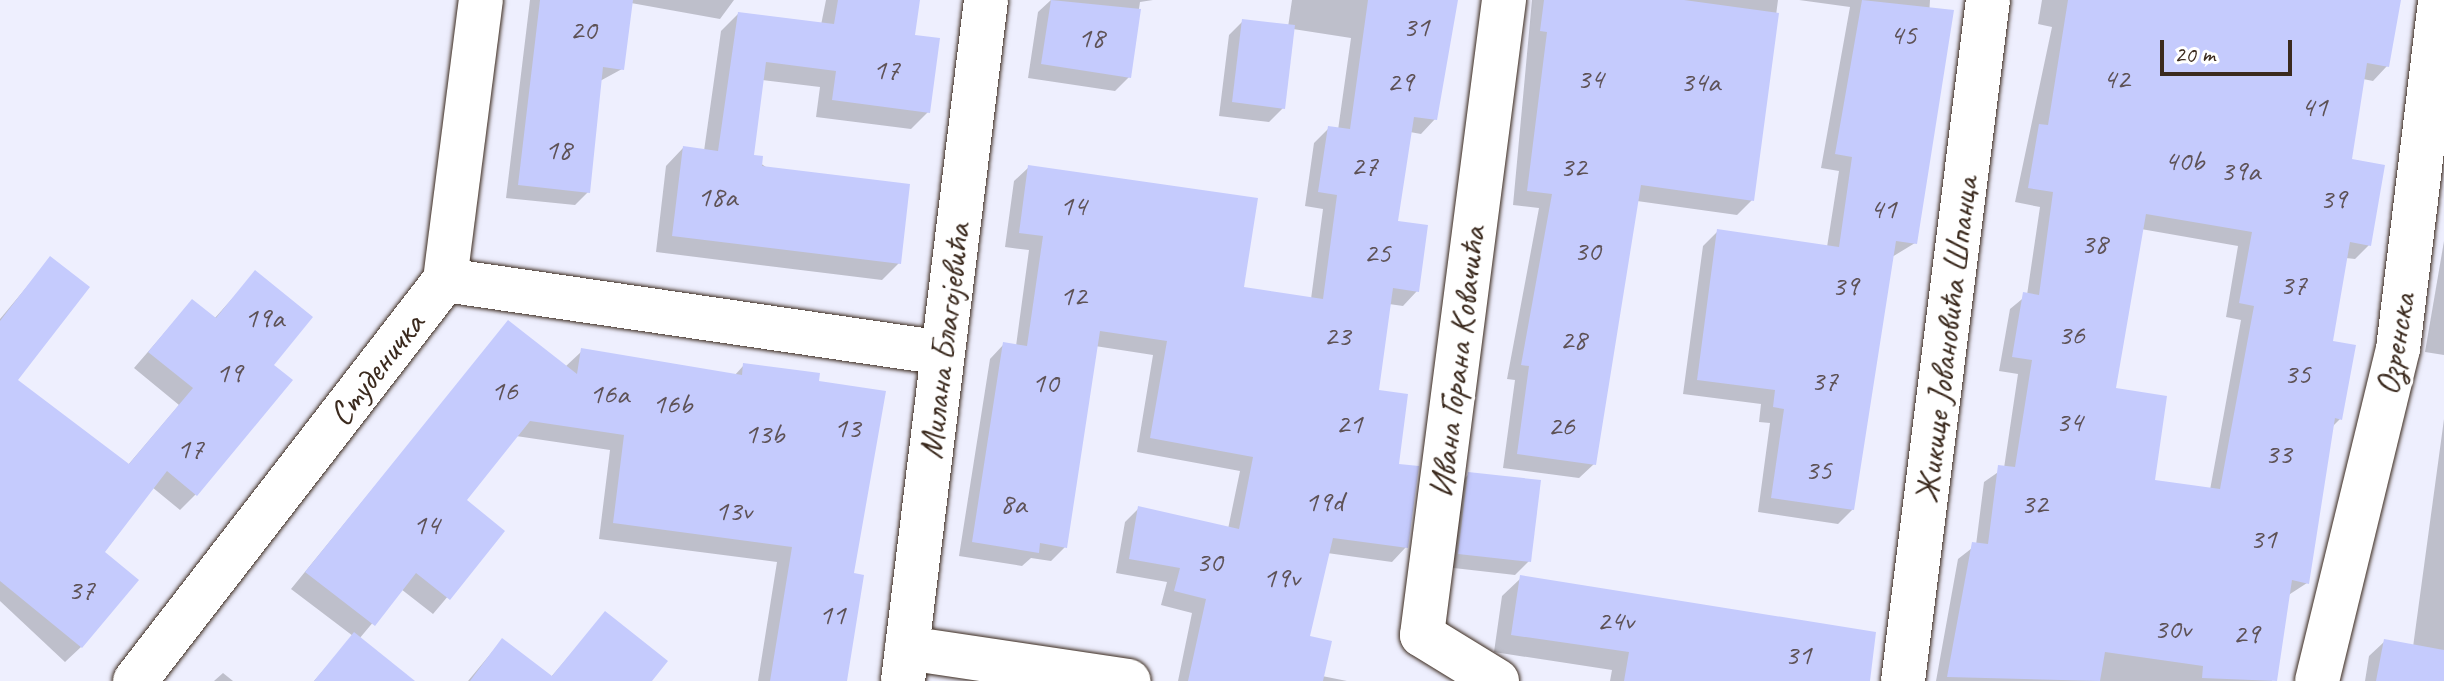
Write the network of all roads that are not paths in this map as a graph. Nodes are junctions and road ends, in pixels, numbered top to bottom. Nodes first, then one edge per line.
1 (481, 0) edge
2 (986, 0) edge
3 (1504, 0) edge
4 (1988, 0) edge
5 (2440, 0) edge
6 (445, 280) junction
7 (943, 353) junction
8 (905, 665) edge
9 (135, 681) edge
10 (1129, 681) edge
11 (1497, 681) edge
12 (1903, 681) edge
13 (2317, 681) edge

1 - 6 street, Студеничка
2 - 7 street, Милана Благојевића
3 - 11 street, Ивана Горана Ковачића
4 - 12 street, Жикице Јовановића Шпанца
5 - 13 street, Озренска
6 - 7 street
6 - 9 street, Студеничка
7 - 8 street, Милана Благојевића
8 - 10 street

